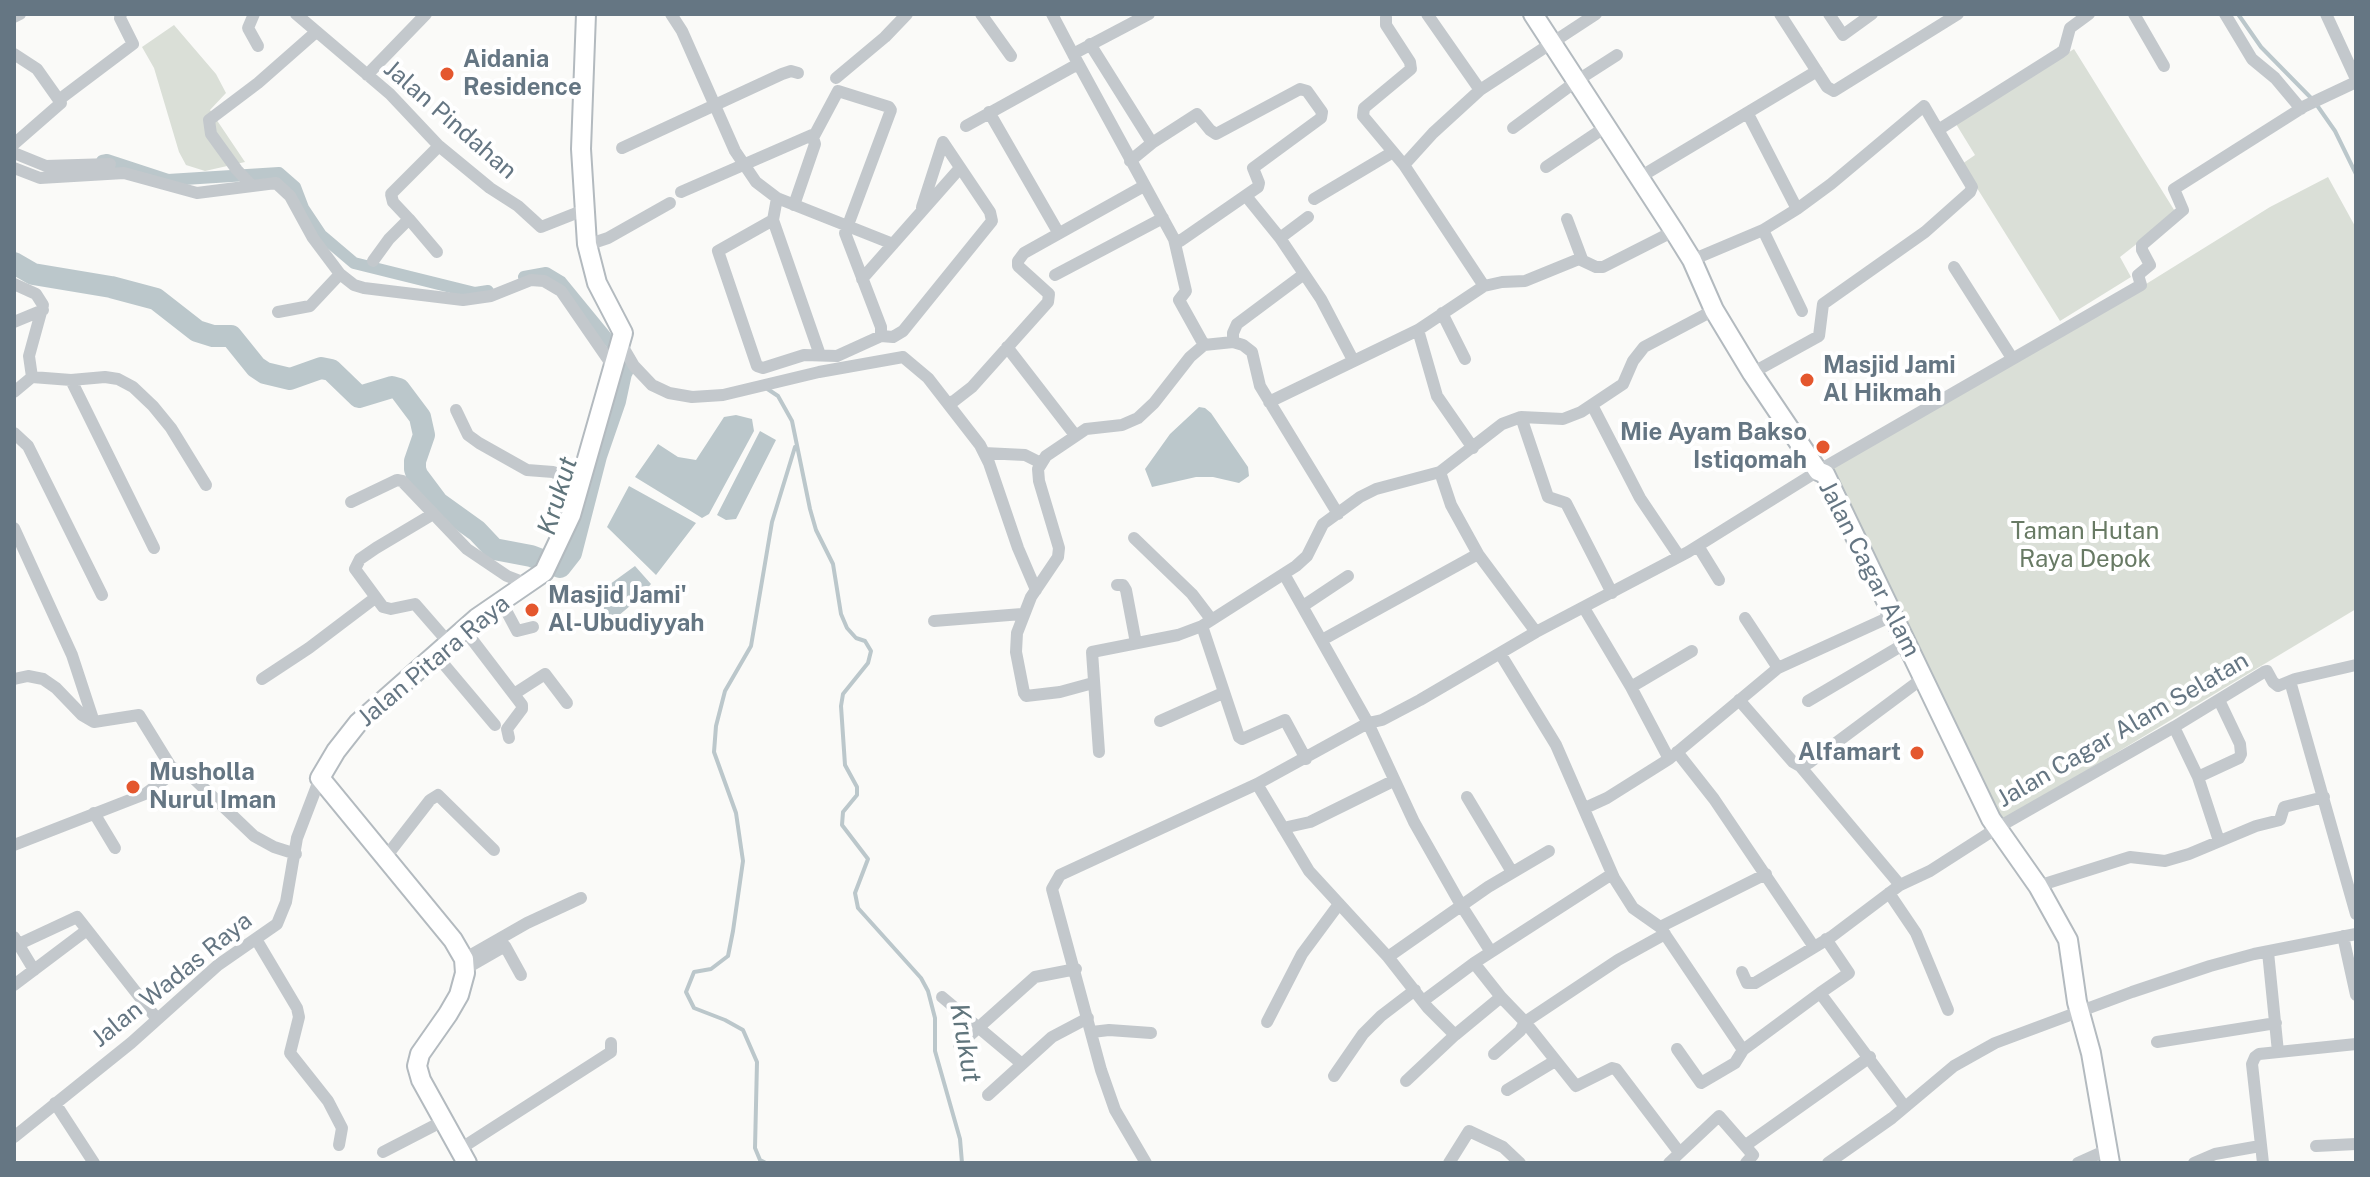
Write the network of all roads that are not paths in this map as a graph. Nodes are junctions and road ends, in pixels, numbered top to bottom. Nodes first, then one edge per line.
1 (20, 14) edge
2 (121, 14) edge
3 (254, 14) edge
4 (296, 14) edge
5 (426, 14) edge
6 (586, 14) edge
7 (671, 14) edge
8 (907, 14) edge
9 (981, 14) edge
10 (1052, 14) edge
11 (1149, 14) edge
12 (1427, 14) edge
13 (1533, 14) edge
14 (1596, 14) edge
15 (1780, 14) edge
16 (1829, 14) edge
17 (1872, 14) edge
18 (1958, 14) edge
19 (2089, 14) edge
20 (2134, 14) edge
21 (2225, 14) edge
22 (2326, 14) edge
23 (1386, 15) edge
24 (14, 17) edge
25 (316, 32) junction
26 (1552, 43) junction
27 (1090, 44) junction
28 (258, 46) dead end
29 (14, 54) edge
30 (1617, 55) dead end
31 (1011, 56) dead end
32 (1075, 59) junction
33 (2164, 66) dead end
34 (1817, 71) junction
35 (798, 73) dead end
36 (367, 75) junction
37 (836, 78) dead end
38 (1578, 80) junction
39 (2356, 80) edge
40 (1480, 90) junction
41 (60, 99) junction
42 (2307, 105) junction
43 (714, 106) junction
44 (989, 112) junction
45 (1748, 114) junction
46 (966, 126) dead end
47 (1607, 126) junction
48 (1513, 128) dead end
49 (1938, 130) junction
50 (814, 136) junction
51 (1152, 143) junction
52 (14, 144) edge
53 (439, 146) junction
54 (622, 148) dead end
55 (1393, 152) junction
56 (14, 153) edge
57 (1130, 161) junction
58 (110, 164) dead end
59 (1404, 165) junction
60 (743, 166) junction
61 (1546, 167) dead end
62 (14, 168) edge
63 (960, 168) junction
64 (1640, 177) junction
65 (251, 185) junction
66 (1144, 186) junction
67 (681, 192) dead end
68 (1246, 196) junction
69 (777, 198) junction
70 (1314, 199) dead end
71 (670, 203) dead end
72 (794, 205) junction
73 (1797, 209) junction
74 (584, 210) junction
75 (920, 213) junction
76 (1308, 217) dead end
77 (1163, 218) junction
78 (409, 219) junction
79 (1567, 219) dead end
80 (773, 220) junction
81 (847, 226) junction
82 (1763, 230) junction
83 (1674, 231) junction
84 (1058, 232) junction
85 (1280, 238) junction
86 (1174, 239) junction
87 (893, 244) junction
88 (587, 245) junction
89 (437, 252) dead end
90 (1582, 259) junction
91 (1692, 260) junction
92 (373, 261) dead end
93 (1954, 267) dead end
94 (340, 274) junction
95 (1304, 274) junction
96 (1055, 275) dead end
97 (862, 279) junction
98 (14, 284) edge
99 (1484, 286) junction
100 (43, 310) junction
101 (1714, 310) junction
102 (1802, 311) dead end
103 (278, 312) dead end
104 (1442, 313) junction
105 (14, 322) edge
106 (1418, 330) junction
107 (881, 336) junction
108 (1233, 342) junction
109 (1204, 345) junction
110 (1007, 347) junction
111 (616, 353) junction
112 (820, 355) junction
113 (2012, 358) junction
114 (1465, 359) dead end
115 (1353, 360) junction
116 (1752, 373) junction
117 (32, 377) junction
118 (71, 380) junction
119 (14, 392) edge
120 (1269, 402) junction
121 (948, 403) junction
122 (1592, 405) junction
123 (456, 410) dead end
124 (1521, 417) junction
125 (14, 433) edge
126 (1075, 435) junction
127 (1473, 448) junction
128 (984, 453) junction
129 (1041, 463) junction
130 (1818, 471) junction
131 (1440, 472) junction
132 (579, 484) junction
133 (206, 485) dead end
134 (351, 502) dead end
135 (433, 514) junction
136 (1338, 514) junction
137 (14, 528) edge
138 (1134, 538) dead end
139 (1698, 546) junction
140 (154, 548) dead end
141 (1478, 554) junction
142 (1679, 556) junction
143 (1284, 574) junction
144 (1348, 576) dead end
145 (1719, 580) dead end
146 (528, 584) junction
147 (1117, 585) dead end
148 (1036, 590) junction
149 (1612, 593) junction
150 (102, 595) dead end
151 (375, 598) junction
152 (501, 601) junction
153 (1303, 606) junction
154 (1584, 608) junction
155 (1022, 614) junction
156 (1892, 616) junction
157 (1745, 618) dead end
158 (934, 621) dead end
159 (1207, 623) junction
160 (533, 627) dead end
161 (464, 629) junction
162 (1536, 632) junction
163 (1322, 640) junction
164 (1136, 643) junction
165 (1906, 643) junction
166 (442, 649) junction
167 (1692, 651) dead end
168 (1501, 655) junction
169 (2356, 666) edge
170 (1778, 668) junction
171 (1923, 678) junction
172 (14, 679) edge
173 (262, 679) dead end
174 (2290, 681) junction
175 (1093, 683) junction
176 (1631, 687) junction
177 (1223, 693) junction
178 (514, 694) junction
179 (1739, 700) junction
180 (2219, 700) junction
181 (1808, 701) dead end
182 (567, 703) dead end
183 (1160, 721) dead end
184 (94, 722) junction
185 (1368, 723) junction
186 (495, 725) dead end
187 (2174, 727) junction
188 (509, 738) dead end
189 (1099, 752) dead end
190 (1673, 755) junction
191 (1306, 759) junction
192 (1800, 766) junction
193 (176, 771) junction
194 (2198, 777) junction
195 (320, 778) junction
196 (1393, 781) junction
197 (1257, 784) junction
198 (1467, 797) dead end
199 (2324, 797) junction
200 (1585, 808) junction
201 (94, 813) junction
202 (1283, 828) junction
203 (1997, 828) junction
204 (2219, 841) junction
205 (14, 845) edge
206 (115, 848) dead end
207 (494, 850) dead end
208 (1549, 851) dead end
209 (296, 854) junction
210 (385, 858) junction
211 (1512, 872) junction
212 (1612, 874) junction
213 (1766, 874) junction
214 (2038, 886) junction
215 (1895, 889) junction
216 (581, 898) dead end
217 (1339, 904) junction
218 (1461, 905) junction
219 (2356, 914) edge
220 (87, 930) junction
221 (1663, 931) junction
222 (2350, 935) edge
223 (256, 939) junction
224 (1826, 939) junction
225 (16, 941) edge
226 (1814, 947) junction
227 (1491, 952) junction
228 (2268, 952) junction
229 (1388, 957) junction
230 (1474, 963) junction
231 (465, 964) junction
232 (1076, 969) junction
233 (34, 970) junction
234 (1742, 972) dead end
235 (521, 975) dead end
236 (14, 985) edge
237 (1820, 993) junction
238 (2356, 995) edge
239 (1419, 996) junction
240 (942, 997) dead end
241 (1501, 997) junction
242 (1948, 1010) dead end
243 (2079, 1012) junction
244 (1088, 1018) junction
245 (157, 1019) junction
246 (1267, 1022) dead end
247 (1525, 1022) junction
248 (2276, 1023) junction
249 (979, 1027) junction
250 (1092, 1032) junction
251 (1151, 1033) dead end
252 (1455, 1035) junction
253 (2157, 1042) dead end
254 (611, 1043) dead end
255 (2356, 1044) edge
256 (959, 1045) dead end
257 (1677, 1049) dead end
258 (1743, 1050) junction
259 (2278, 1052) junction
260 (1494, 1054) dead end
261 (1870, 1057) junction
262 (1555, 1061) junction
263 (1022, 1064) junction
264 (1334, 1076) dead end
265 (1406, 1081) dead end
266 (1507, 1090) dead end
267 (988, 1095) dead end
268 (55, 1103) junction
269 (1905, 1107) junction
270 (445, 1120) junction
271 (14, 1137) edge
272 (2356, 1144) edge
273 (339, 1145) dead end
274 (1746, 1145) junction
275 (2260, 1146) junction
276 (2316, 1146) dead end
277 (383, 1152) dead end
278 (1679, 1152) junction
279 (2109, 1157) edge
280 (462, 1158) edge
281 (94, 1163) edge
282 (1146, 1163) edge
283 (1449, 1163) edge
284 (1520, 1163) edge
285 (1669, 1163) edge
286 (1746, 1163) edge
287 (1828, 1163) edge
288 (2078, 1163) edge
289 (2194, 1163) edge
290 (2263, 1163) edge

1 - 24 street
2 - 41 street
3 - 28 street
4 - 25 street, Jalan Pindahan
5 - 36 street
6 - 74 street
7 - 43 street
8 - 37 street
9 - 31 street
10 - 32 street
11 - 27 street
12 - 40 street
13 - 26 street, Jalan Cagar Alam
14 - 26 street
15 - 34 street
16 - 17 street
18 - 34 street
19 - 49 street
20 - 33 street
21 - 42 street
22 - 39 street
23 - 55 street
25 - 36 street, Jalan Pindahan
25 - 65 street
26 - 38 street, Jalan Cagar Alam
26 - 40 street
27 - 32 street
27 - 51 street
29 - 41 street
30 - 38 street
32 - 44 street
32 - 57 street
34 - 45 street
35 - 43 street
36 - 53 street, Jalan Pindahan
38 - 47 street, Jalan Cagar Alam
38 - 48 street
39 - 42 street
40 - 59 street
41 - 52 street
42 - 113 street
43 - 54 street
43 - 60 street
44 - 46 street
44 - 84 street
45 - 64 street
45 - 73 street
47 - 61 street
47 - 64 street, Jalan Cagar Alam
49 - 73 street
49 - 116 street
50 - 60 street
50 - 72 street
50 - 81 street
51 - 57 street
51 - 68 street
53 - 74 street, Jalan Pindahan
53 - 78 street
55 - 59 street
55 - 70 street
56 - 58 street
57 - 66 street
59 - 99 street
60 - 67 street
60 - 69 street
62 - 65 street
63 - 75 street
63 - 75 street
63 - 107 street
64 - 83 street, Jalan Cagar Alam
65 - 94 street
66 - 77 street
66 - 84 street
68 - 85 street
68 - 86 street
69 - 72 street
69 - 80 street
71 - 88 street
72 - 81 street
73 - 82 street
74 - 88 street
75 - 87 street
76 - 85 street
77 - 86 street
77 - 96 street
78 - 89 street
78 - 92 street
79 - 90 street
80 - 112 street
80 - 112 street
81 - 87 street
81 - 97 street
82 - 91 street
82 - 102 street
83 - 90 street
83 - 91 street, Jalan Cagar Alam
84 - 110 street
85 - 95 street
86 - 109 street
87 - 97 street
88 - 111 street
90 - 99 street
91 - 101 street, Jalan Cagar Alam
93 - 113 street
94 - 103 street
94 - 111 street
95 - 108 street
95 - 115 street
97 - 107 street
98 - 100 street
99 - 104 street
100 - 105 street
100 - 117 street
101 - 116 street, Jalan Cagar Alam
101 - 122 street
104 - 106 street
104 - 114 street
106 - 115 street
106 - 127 street
107 - 112 street
108 - 109 street
108 - 120 street
109 - 126 street
110 - 121 street
110 - 126 street
111 - 121 street
111 - 132 street, Jalan Pitara Raya
113 - 130 street
115 - 120 street
116 - 130 street, Jalan Cagar Alam
117 - 118 street
117 - 119 street
118 - 133 street
118 - 140 street
120 - 136 street
121 - 128 street
122 - 124 street
122 - 142 street
123 - 132 street
124 - 127 street
124 - 149 street
125 - 150 street
126 - 129 street
127 - 131 street
128 - 129 street
128 - 148 street
129 - 148 street
130 - 139 street
130 - 156 street, Jalan Cagar Alam
131 - 136 street
131 - 141 street
132 - 146 street, Jalan Pitara Raya
134 - 135 street
135 - 146 street
135 - 151 street
136 - 143 street
137 - 184 street
138 - 159 street
139 - 142 street
139 - 145 street
141 - 162 street
141 - 163 street
142 - 149 street
143 - 153 street
143 - 159 street
144 - 153 street
146 - 152 street, Jalan Pitara Raya
147 - 164 street
148 - 155 street
149 - 154 street
151 - 166 street
151 - 173 street
152 - 160 street
152 - 161 street, Jalan Pitara Raya
153 - 163 street
154 - 162 street
154 - 176 street
155 - 158 street
155 - 175 street
156 - 165 street, Jalan Cagar Alam
156 - 170 street
157 - 170 street
159 - 164 street
159 - 177 street
161 - 166 street, Jalan Pitara Raya
161 - 178 street
162 - 168 street
163 - 185 street
164 - 175 street
165 - 171 street, Jalan Cagar Alam
165 - 181 street
166 - 186 street
166 - 195 street, Jalan Pitara Raya
167 - 176 street
168 - 185 street
168 - 200 street
169 - 174 street, Jalan Cagar Alam Selatan
170 - 179 street
171 - 192 street
171 - 203 street, Jalan Cagar Alam
172 - 184 street
174 - 180 street, Jalan Cagar Alam Selatan
174 - 199 street
175 - 189 street
176 - 190 street
177 - 183 street
177 - 191 street
178 - 182 street
178 - 188 street
179 - 190 street
179 - 192 street
180 - 187 street, Jalan Cagar Alam Selatan
180 - 194 street
184 - 193 street
185 - 191 street
185 - 196 street
187 - 194 street
187 - 203 street, Jalan Cagar Alam Selatan
190 - 200 street
190 - 213 street
191 - 197 street
192 - 215 street
193 - 201 street
193 - 209 street
194 - 204 street
195 - 209 street, Jalan Wadas Raya
195 - 210 street
196 - 202 street
196 - 218 street
197 - 202 street
197 - 232 street
198 - 211 street
199 - 204 street
199 - 219 street
200 - 212 street
201 - 205 street
201 - 206 street
202 - 217 street
203 - 214 street, Jalan Cagar Alam
203 - 215 street, Jalan Cagar Alam Selatan
204 - 214 street
207 - 210 street
208 - 211 street
209 - 223 street, Jalan Wadas Raya
210 - 231 street
211 - 218 street
212 - 221 street
212 - 227 street
213 - 221 street
213 - 226 street
214 - 243 street, Jalan Cagar Alam
215 - 224 street, Jalan Cagar Alam Selatan
215 - 242 street
216 - 231 street
217 - 229 street
217 - 246 street
218 - 227 street
218 - 229 street
220 - 225 street
220 - 233 street
220 - 245 street
221 - 247 street
221 - 258 street
222 - 228 street
222 - 238 street
223 - 245 street, Jalan Wadas Raya
223 - 273 street
224 - 226 street, Jalan Cagar Alam Selatan
224 - 237 street
225 - 233 street
226 - 234 street, Jalan Cagar Alam Selatan
227 - 230 street
228 - 243 street
228 - 248 street
229 - 239 street
230 - 239 street
230 - 241 street
231 - 235 street
231 - 270 street
232 - 244 street
232 - 249 street
233 - 236 street
237 - 258 street
237 - 261 street
239 - 252 street
239 - 264 street
240 - 249 street
241 - 247 street
241 - 252 street
243 - 269 street
243 - 279 street, Jalan Cagar Alam
244 - 250 street
244 - 263 street
245 - 268 street, Jalan Wadas Raya
247 - 260 street
247 - 262 street
248 - 253 street
248 - 259 street
249 - 256 street
249 - 263 street
250 - 251 street
250 - 282 street
252 - 265 street
254 - 280 street
255 - 259 street
257 - 258 street
259 - 275 street
261 - 269 street
261 - 274 street
262 - 266 street
262 - 278 street
263 - 267 street
268 - 271 street, Jalan Wadas Raya
268 - 281 street
269 - 287 street
270 - 277 street
270 - 280 street
272 - 276 street
274 - 278 street
274 - 286 street
275 - 289 street
275 - 290 street
278 - 285 street
279 - 288 street
283 - 284 street

